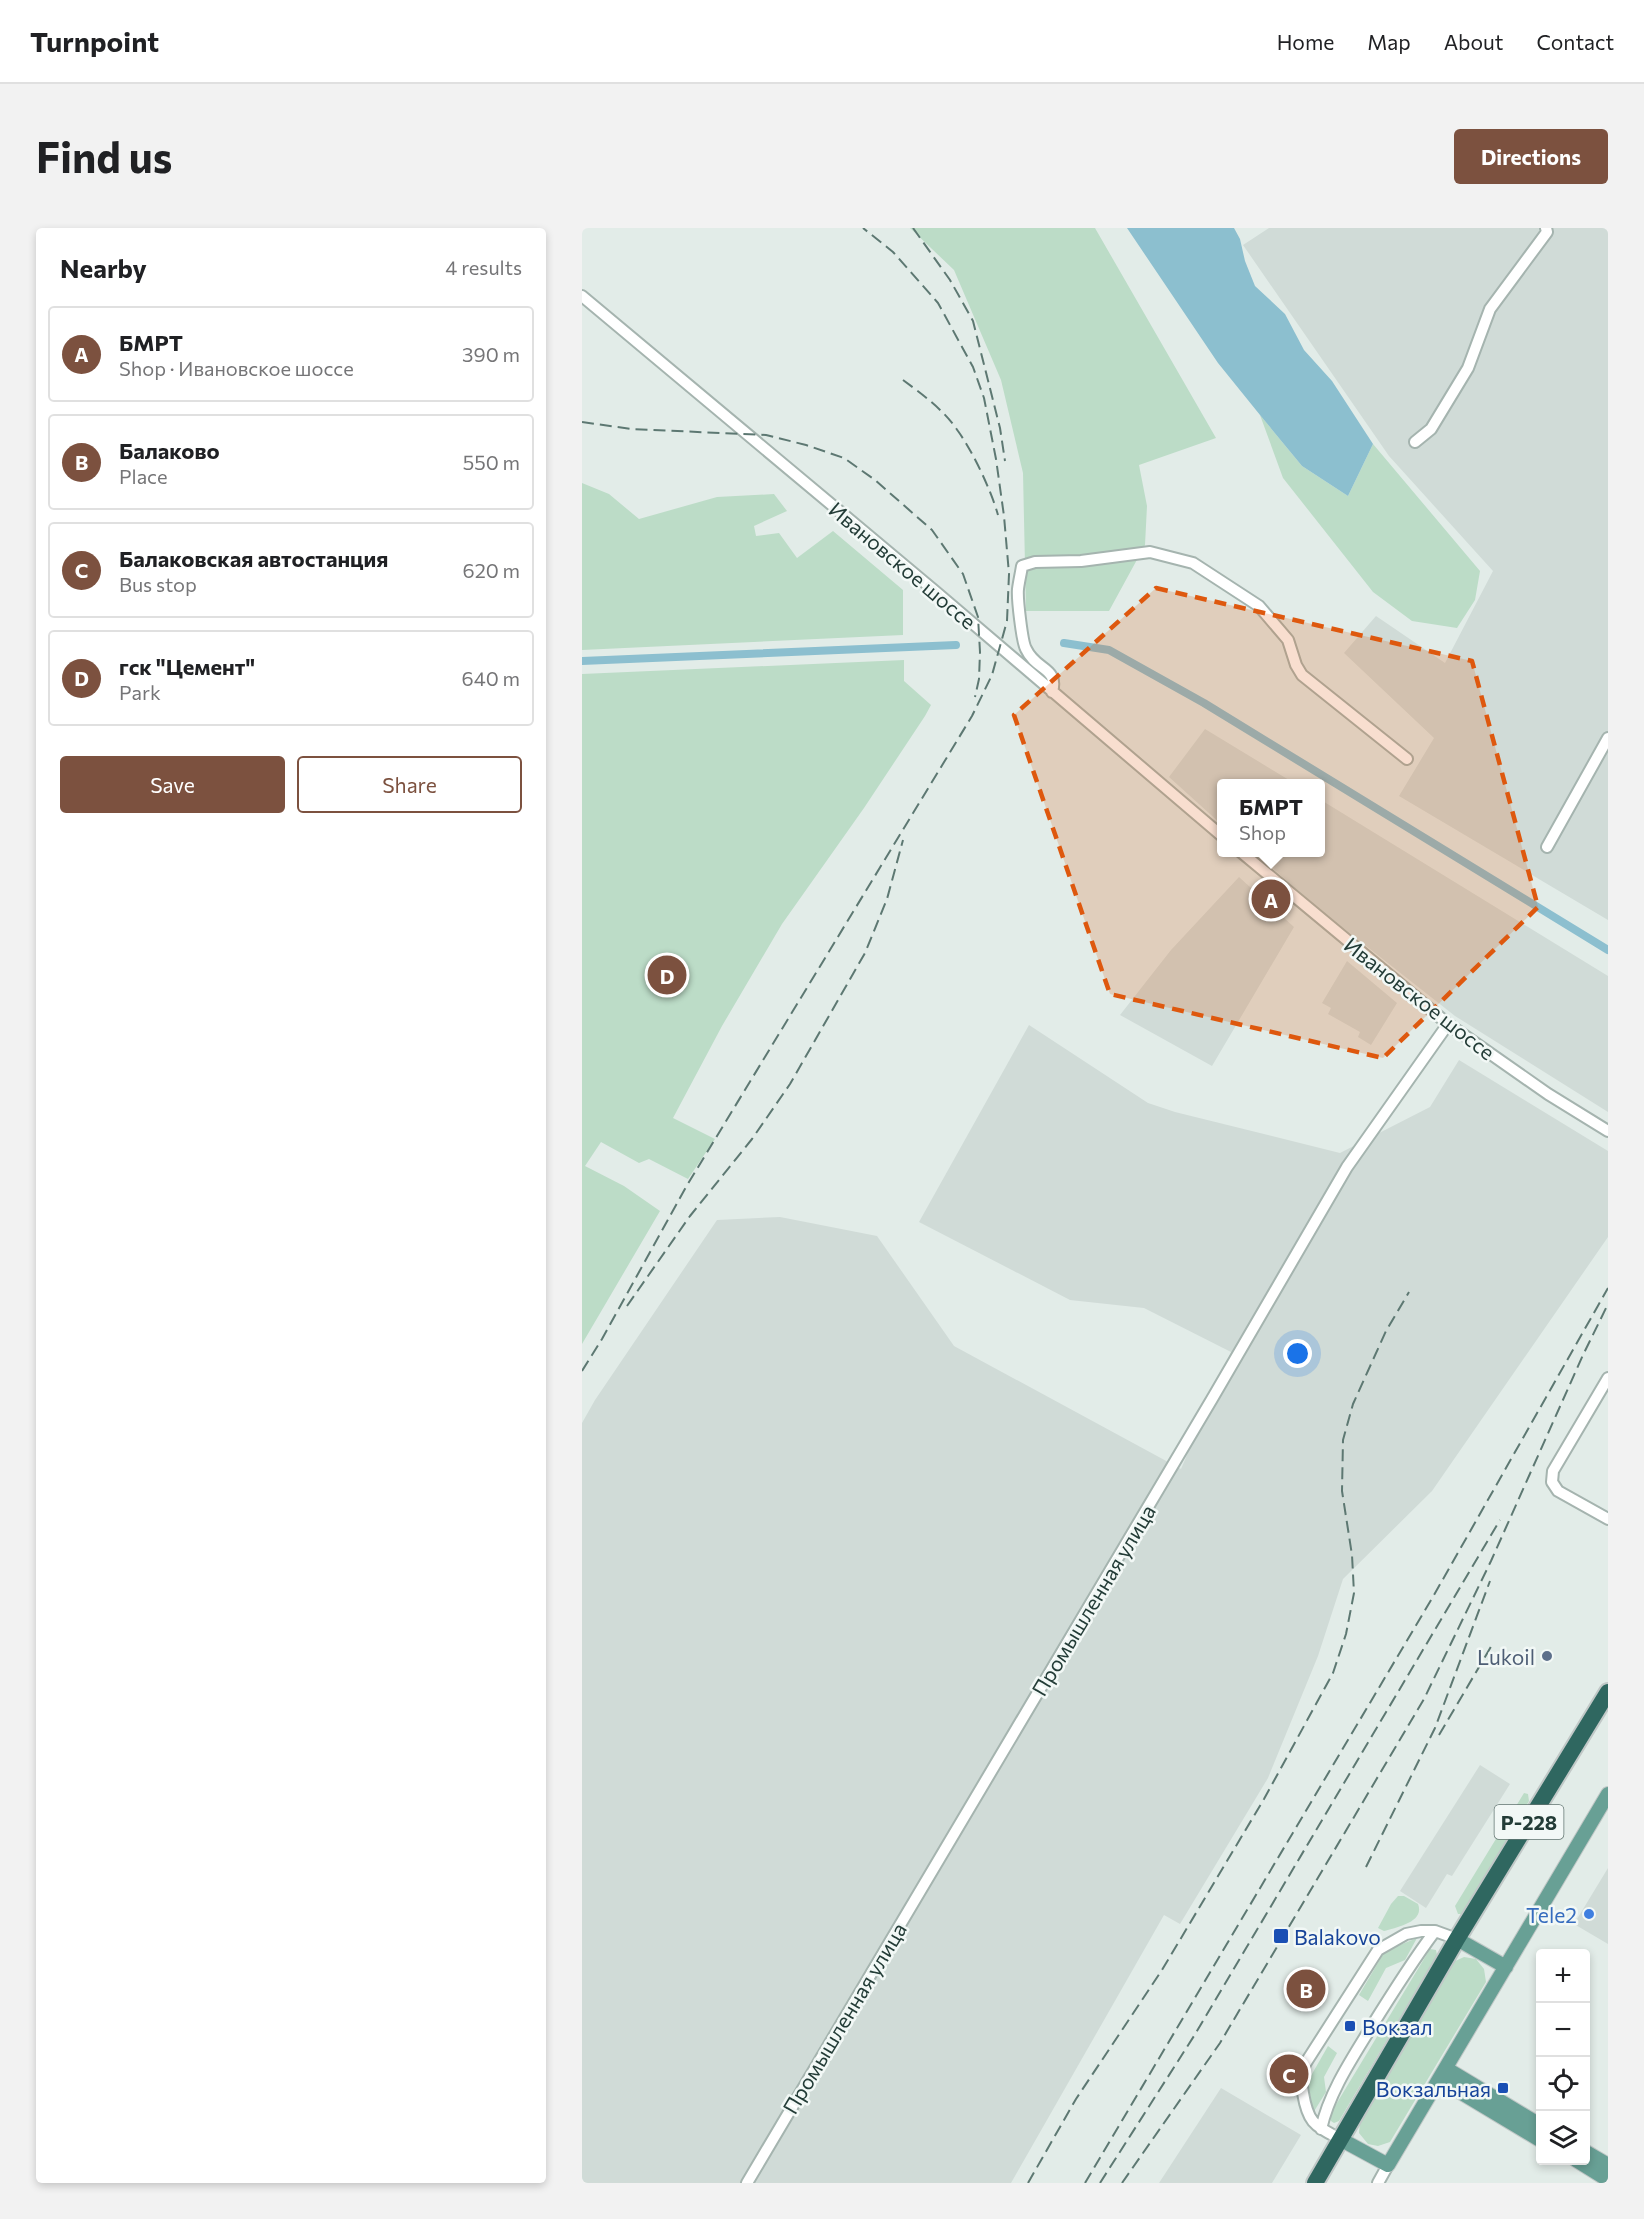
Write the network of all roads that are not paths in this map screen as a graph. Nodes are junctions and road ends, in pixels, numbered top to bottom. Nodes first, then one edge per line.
1 (1546, 228) edge
2 (582, 296) edge
3 (1415, 442) dead end
4 (1052, 692) junction
5 (1608, 738) edge
6 (1407, 759) dead end
7 (1217, 833) edge
8 (1547, 847) dead end
9 (1247, 857) edge
10 (1448, 1024) junction
11 (1608, 1131) edge
12 (1608, 1378) edge
13 (1608, 1519) edge
14 (1608, 1692) edge
15 (1608, 1794) edge
16 (1435, 1931) junction
17 (1457, 1939) junction
18 (1506, 1967) junction
19 (1443, 2075) junction
20 (1536, 2123) edge
21 (1321, 2129) junction
22 (1536, 2137) edge
23 (1340, 2139) junction
24 (1590, 2154) edge
25 (1388, 2165) junction
26 (1584, 2165) edge
27 (1608, 2165) edge
28 (1608, 2180) edge
29 (747, 2183) edge
30 (1315, 2183) edge
31 (1378, 2183) edge

1 - 3 street
2 - 4 street, Ивановское шоссе
4 - 6 street
4 - 7 street, Ивановское шоссе
5 - 8 street
9 - 10 street, Ивановское шоссе
10 - 11 street, Ивановское шоссе
10 - 29 street, Промышленная улица
12 - 13 street
14 - 17 highway, Р-228
15 - 18 main road
16 - 17 street
16 - 21 street
16 - 21 street
17 - 18 main road
17 - 23 highway, Р-228
18 - 19 main road
19 - 20 main road
19 - 22 main road
19 - 25 main road
21 - 23 street
23 - 25 main road
23 - 30 highway, Р-228
24 - 27 main road
25 - 31 street
26 - 28 main road

